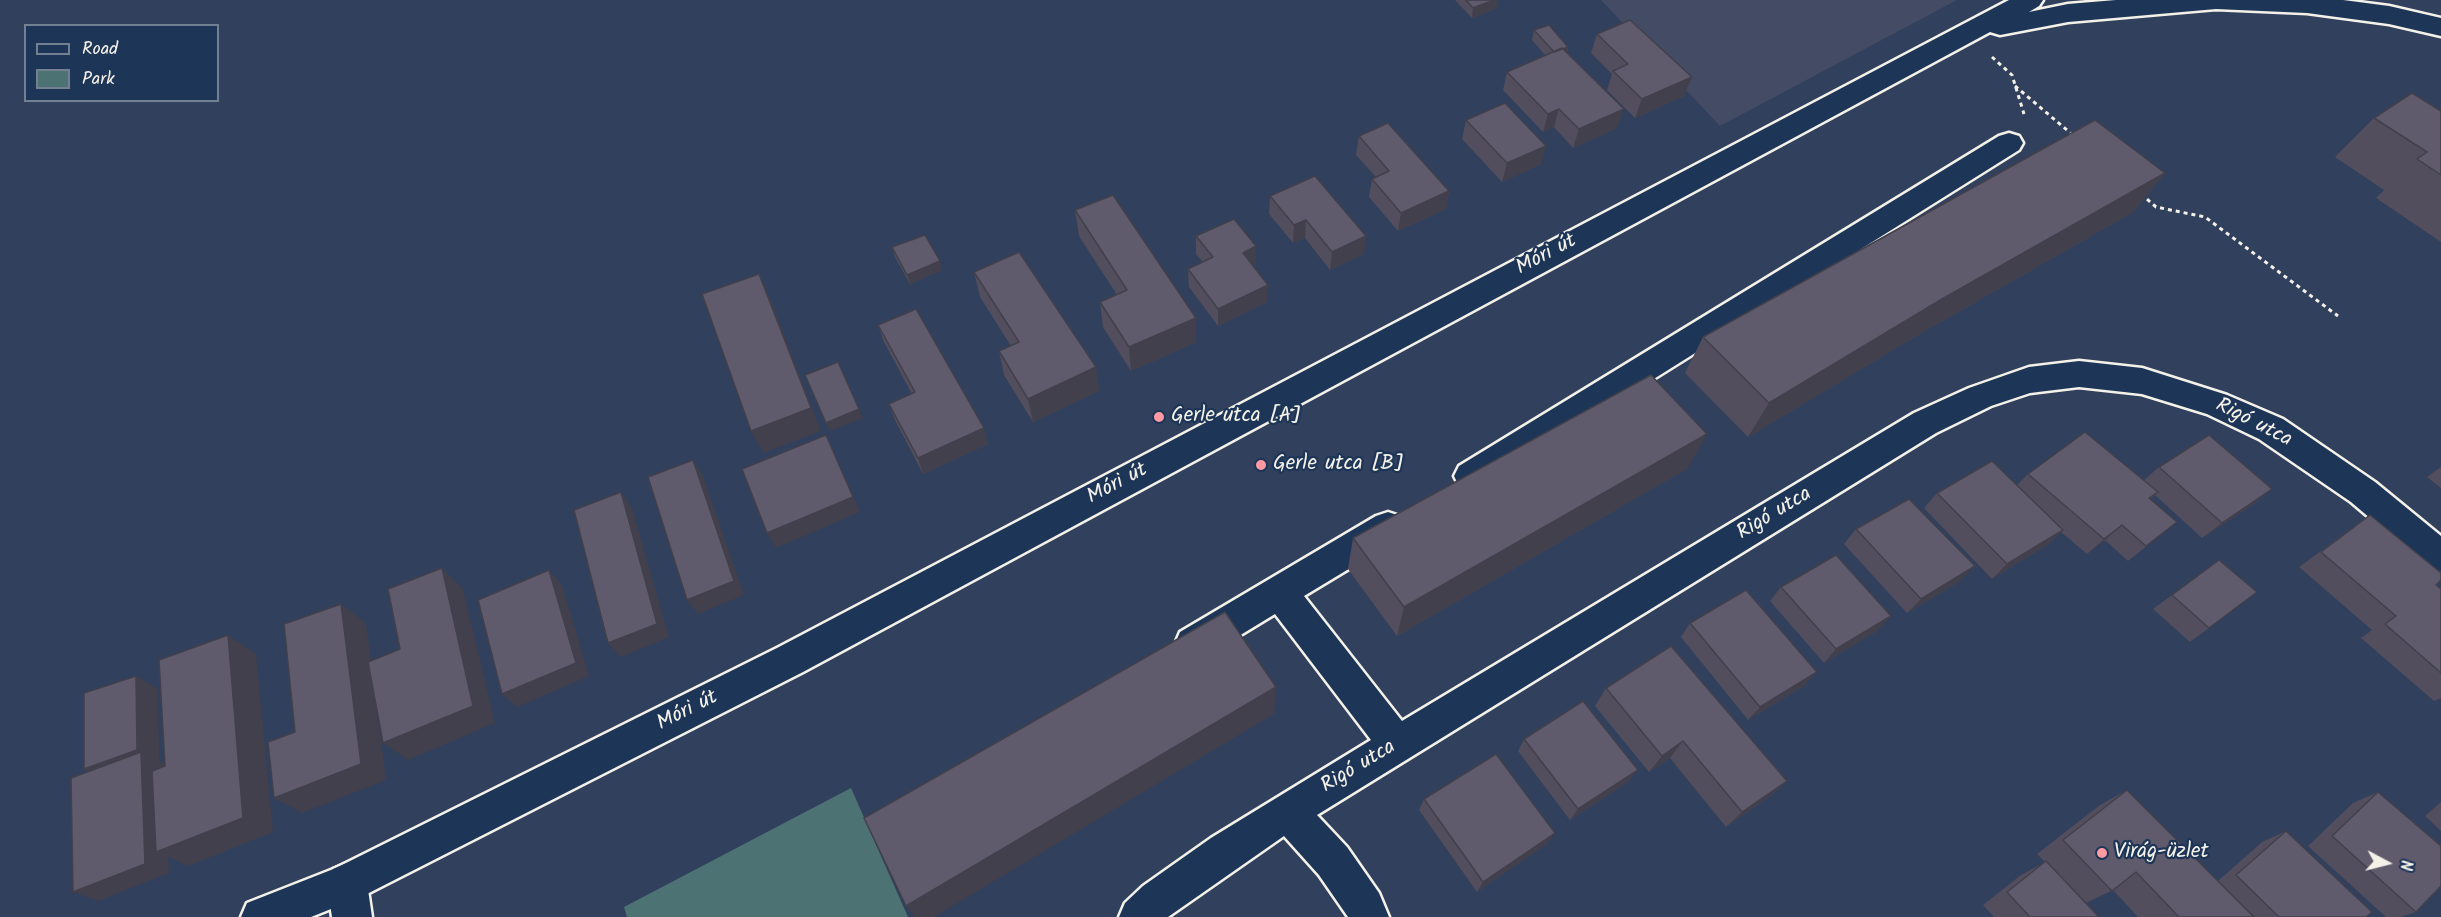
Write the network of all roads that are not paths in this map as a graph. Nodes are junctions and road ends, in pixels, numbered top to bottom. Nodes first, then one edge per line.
1 (1985, 0) edge
2 (2030, 0) edge
3 (2441, 27) edge
4 (1966, 33) junction
5 (2009, 143) road end
6 (1443, 494) edge
7 (1412, 513) edge
8 (2441, 557) edge
9 (1281, 594) junction
10 (1168, 659) edge
11 (1397, 745) junction
12 (1287, 812) junction
13 (349, 900) edge
14 (261, 917) edge
15 (1139, 917) edge
16 (1369, 917) edge

1 - 4 main road
2 - 4 main road, Móri út
3 - 4 main road
4 - 13 main road, Móri út
5 - 6 main road
7 - 9 main road
8 - 11 main road, Rigó utca
9 - 10 main road
9 - 11 main road
11 - 12 main road, Rigó utca
12 - 15 main road, Rigó utca
12 - 16 main road
13 - 14 main road, Móri út

